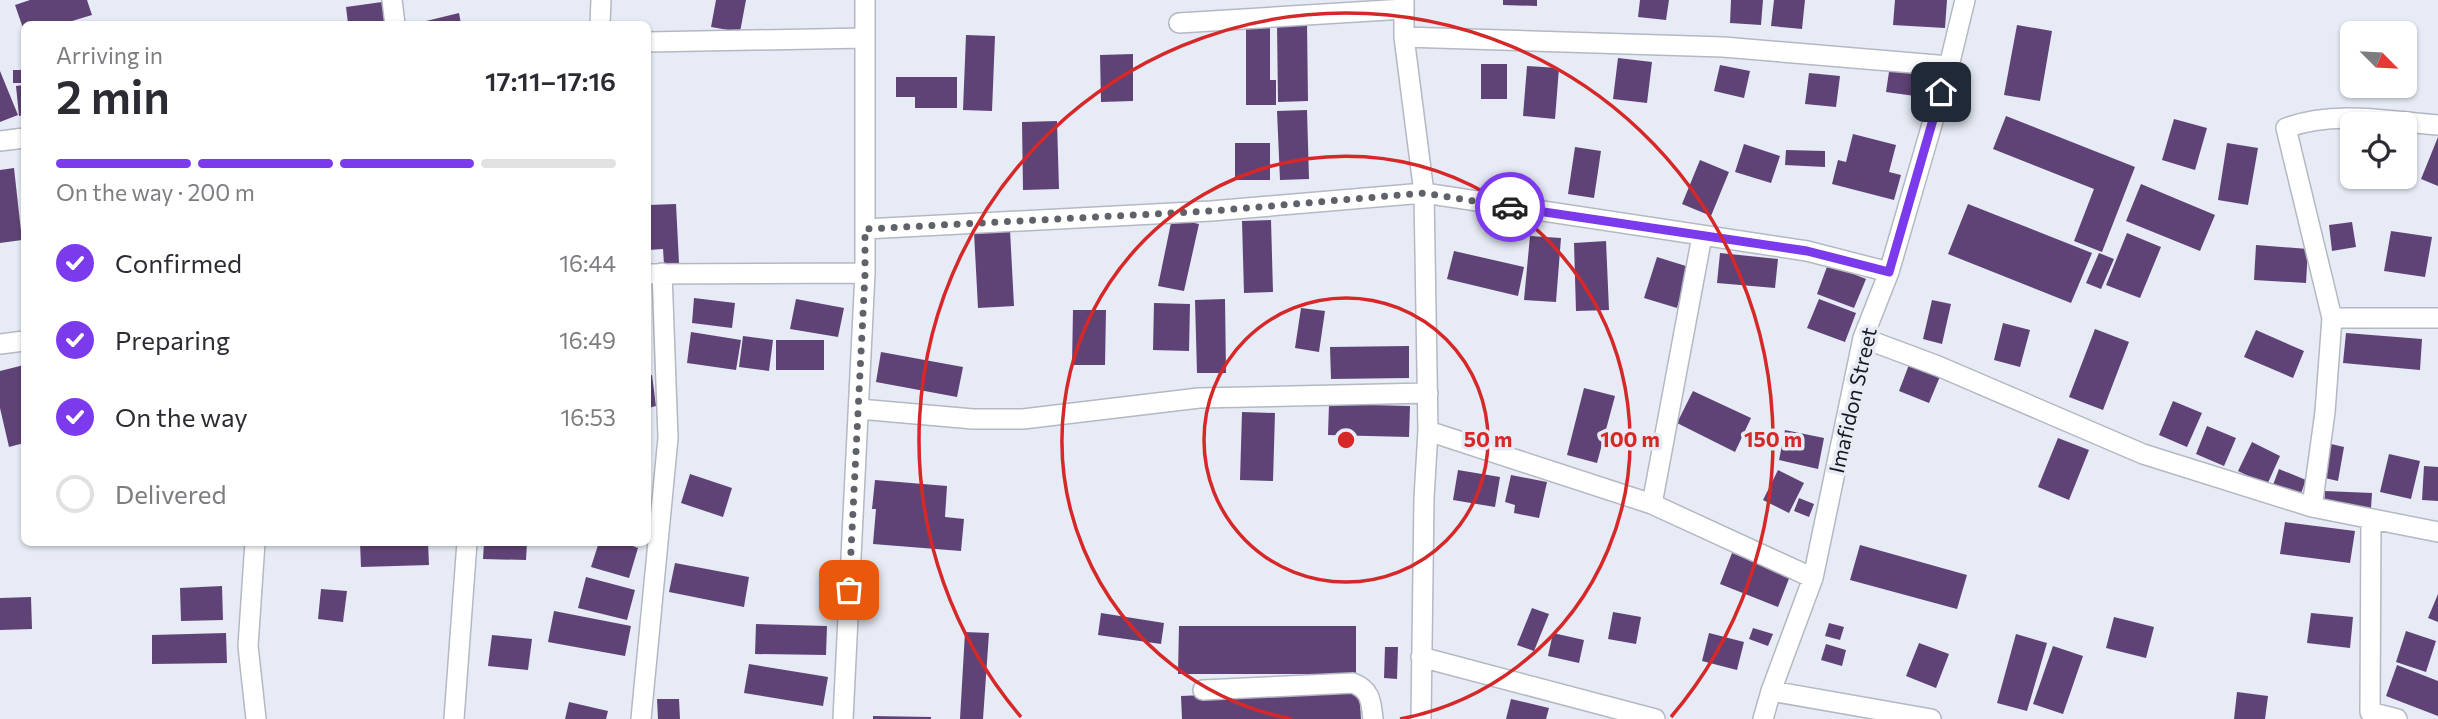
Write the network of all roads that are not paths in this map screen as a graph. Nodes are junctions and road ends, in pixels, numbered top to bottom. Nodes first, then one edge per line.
1 (392, 0) edge
2 (601, 0) edge
3 (865, 0) edge
4 (1965, 0) edge
5 (1404, 4) edge
6 (396, 21) edge
7 (600, 21) edge
8 (1179, 23) dead end
9 (1404, 37) junction
10 (865, 38) junction
11 (651, 42) edge
12 (1949, 66) junction
13 (2438, 125) edge
14 (21, 138) edge
15 (0, 141) edge
16 (1424, 193) junction
17 (865, 229) junction
18 (1702, 236) junction
19 (1889, 272) junction
20 (655, 274) edge
21 (865, 274) junction
22 (2332, 318) junction
23 (2438, 318) edge
24 (1863, 338) junction
25 (21, 341) edge
26 (0, 344) edge
27 (1428, 393) junction
28 (859, 409) junction
29 (1428, 431) junction
30 (1653, 504) junction
31 (2312, 506) junction
32 (2371, 519) junction
33 (2438, 532) edge
34 (255, 546) edge
35 (467, 546) edge
36 (1813, 578) junction
37 (1421, 657) junction
38 (1203, 690) dead end
39 (1771, 691) junction
40 (256, 719) edge
41 (454, 719) edge
42 (641, 719) edge
43 (842, 719) edge
44 (1373, 719) edge
45 (1421, 719) edge
46 (1655, 719) edge
47 (1763, 719) edge
48 (1931, 719) edge
49 (2397, 719) edge

1 - 6 street
2 - 7 street
3 - 10 street
4 - 12 street, Imafidon Street
5 - 8 street
5 - 9 street
9 - 12 street
9 - 16 street
10 - 11 street
10 - 17 street
12 - 19 street, Imafidon Street
13 - 22 street
14 - 15 street
16 - 17 street
16 - 18 street
16 - 27 street
17 - 21 street
18 - 19 street
18 - 30 street
19 - 24 street, Imafidon Street
20 - 21 street
20 - 42 street
21 - 28 street
22 - 23 street
22 - 31 street
24 - 31 street
24 - 36 street, Imafidon Street
25 - 26 street
27 - 28 street
27 - 29 street
28 - 43 street
29 - 30 street
29 - 37 street
30 - 36 street
31 - 32 street
32 - 33 street
32 - 49 street
34 - 40 street
35 - 41 street
36 - 39 street, Imafidon Street
37 - 45 street
37 - 46 street
38 - 44 street
39 - 47 street, Imafidon Street
39 - 48 street

